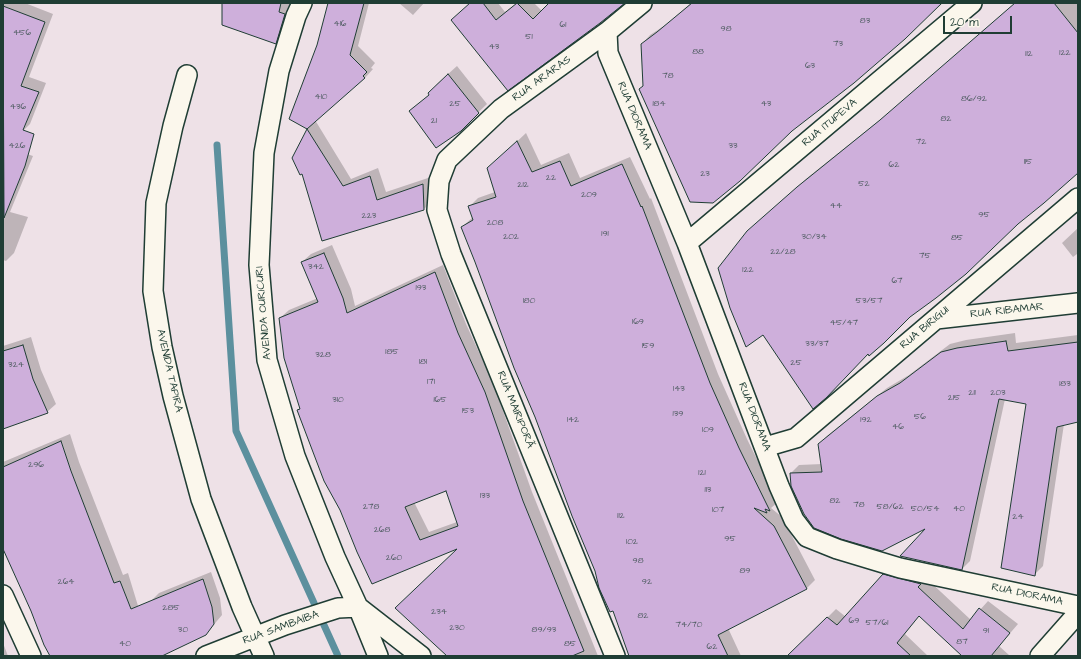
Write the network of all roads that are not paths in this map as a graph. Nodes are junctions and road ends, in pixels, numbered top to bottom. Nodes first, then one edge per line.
1 (302, 3) edge
2 (642, 3) edge
3 (972, 3) edge
4 (607, 32) junction
5 (187, 76) dead end
6 (447, 160) joint
7 (1078, 198) edge
8 (687, 243) junction
9 (1078, 303) edge
10 (936, 319) junction
11 (765, 447) junction
12 (3, 594) edge
13 (1078, 606) edge
14 (358, 607) junction
15 (1078, 613) edge
16 (256, 637) junction
17 (31, 656) edge
18 (206, 656) edge
19 (264, 656) edge
20 (378, 656) edge
21 (421, 656) edge
22 (615, 656) edge
23 (1040, 656) edge

1 - 14 street, AVENIDA OURICURI
2 - 4 street, RUA ARARAS
3 - 8 street, RUA ITUPEVA
4 - 6 street, RUA ARARAS
4 - 8 street, RUA DIORAMA
5 - 16 street, AVENIDA TAPIRA
6 - 22 street, RUA MAIRIPORÃ
7 - 10 street, RUA BIRIGUI
8 - 11 street, RUA DIORAMA
9 - 10 street, RUA RIBAMAR
10 - 11 street, RUA BIRIGUI
11 - 13 street, RUA DIORAMA
12 - 17 street
14 - 16 street, RUA SAMBAÍBA
14 - 20 street, AVENIDA OURICURI
14 - 21 street
15 - 23 street
16 - 18 street, RUA SAMBAÍBA
16 - 19 street, AVENIDA TAPIRA

